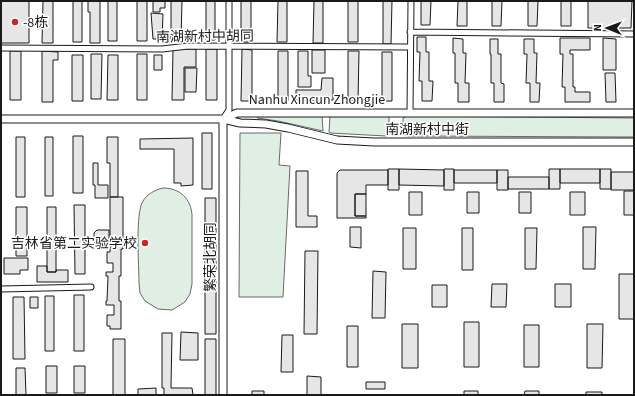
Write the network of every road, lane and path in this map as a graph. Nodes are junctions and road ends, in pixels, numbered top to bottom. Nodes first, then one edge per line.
1 (229, 1) edge
2 (411, 1) edge
3 (410, 32) junction
4 (634, 34) edge
5 (229, 47) junction
6 (1, 48) edge
7 (410, 48) junction
8 (410, 112) junction
9 (634, 113) edge
10 (1, 119) edge
11 (223, 119) junction
12 (634, 142) edge
13 (91, 287) dead end
14 (1, 289) edge
15 (223, 395) edge

1 - 5 street
2 - 3 street
3 - 4 street
3 - 7 street
5 - 6 street, 南湖新村中胡同
5 - 7 street, 南湖新村中胡同
5 - 11 street
7 - 8 street
8 - 9 street, Nanhu Xincun Zhongjie
8 - 11 street, Nanhu Xincun Zhongjie
10 - 11 street, Nanhu Xincun Zhongjie
11 - 12 street, 南湖新村中街
11 - 15 street, 繁荣北胡同
13 - 14 street

